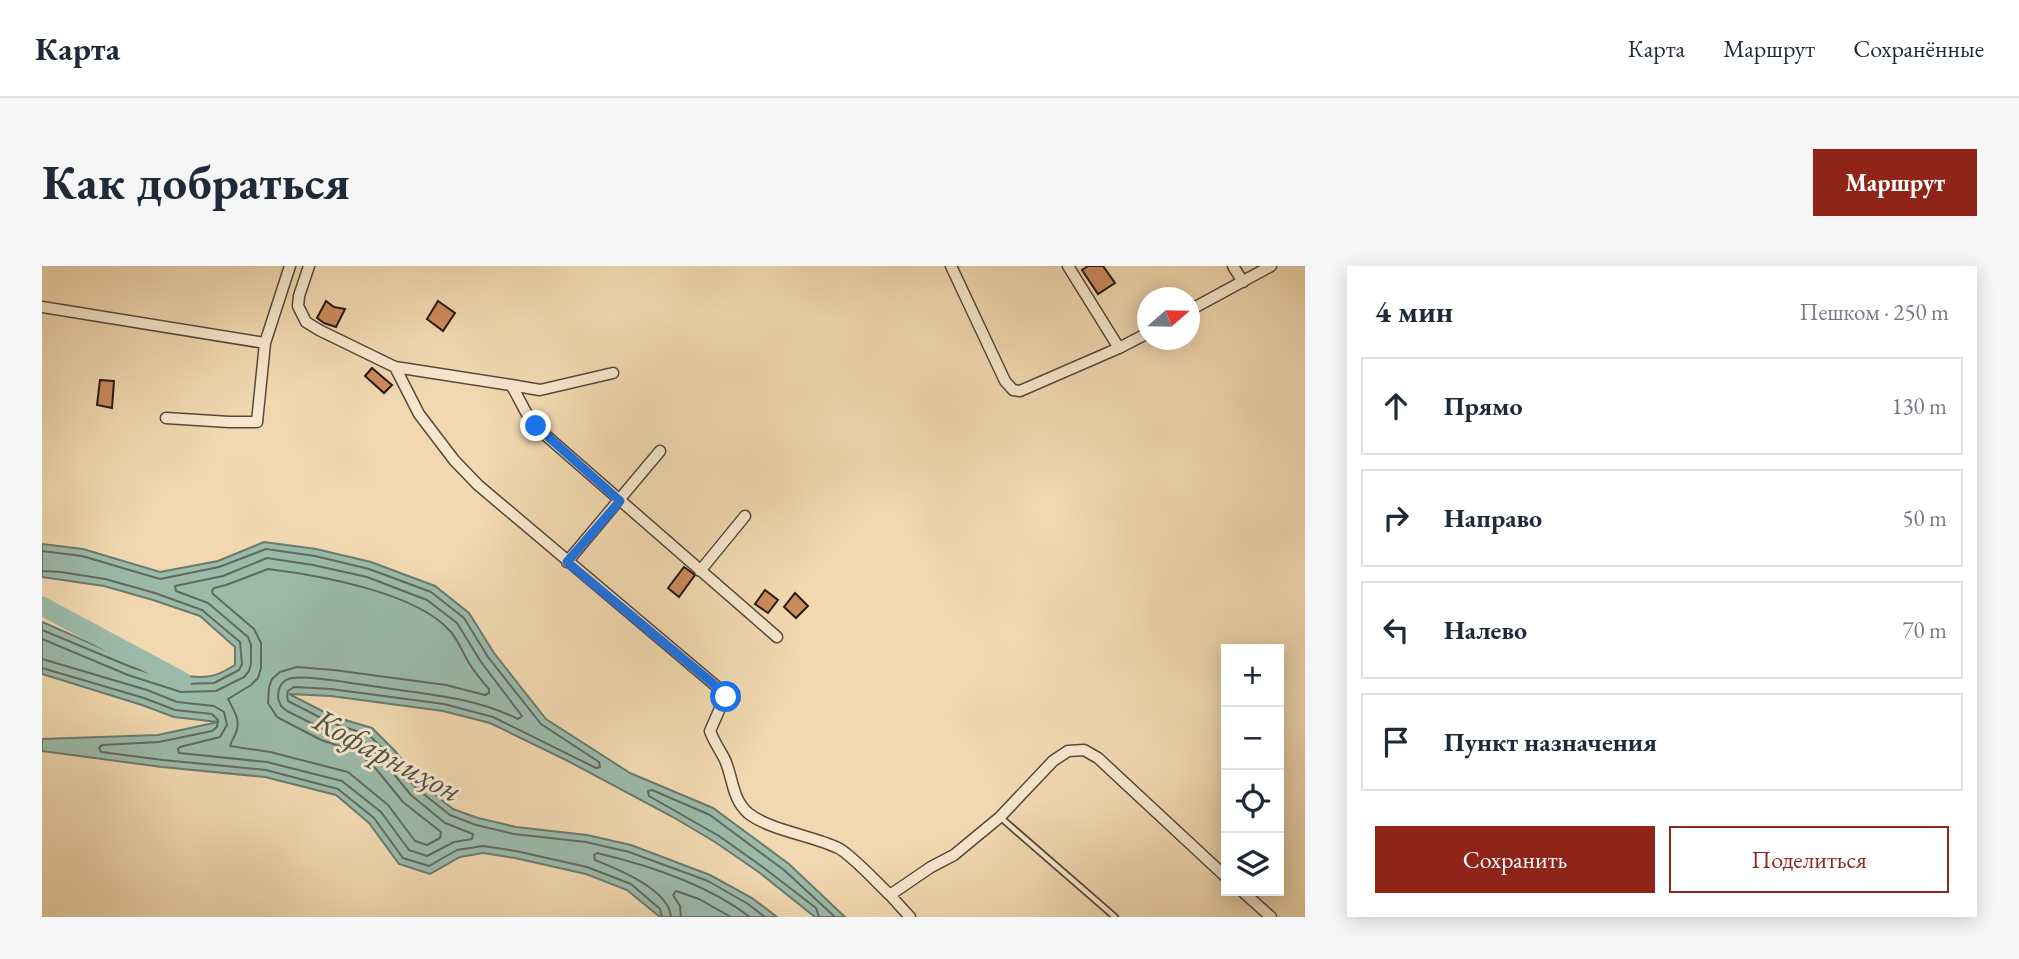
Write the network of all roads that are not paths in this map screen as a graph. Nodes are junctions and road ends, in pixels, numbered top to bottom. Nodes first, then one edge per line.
1 (290, 266) edge
2 (309, 266) edge
3 (951, 266) edge
4 (1068, 266) edge
5 (1233, 266) edge
6 (1271, 266) edge
7 (1243, 282) junction
8 (1200, 304) edge
9 (42, 307) edge
10 (1137, 338) edge
11 (265, 343) junction
12 (1119, 348) junction
13 (396, 367) junction
14 (613, 373) dead end
15 (511, 385) junction
16 (166, 418) dead end
17 (660, 451) dead end
18 (620, 501) junction
19 (745, 516) dead end
20 (567, 562) junction
21 (700, 571) junction
22 (777, 637) dead end
23 (1000, 817) junction
24 (1221, 872) edge
25 (890, 895) junction
26 (1248, 896) edge
27 (910, 917) edge
28 (1115, 917) edge
29 (1271, 917) edge

1 - 11 street
2 - 13 street
3 - 12 street
4 - 12 street
5 - 7 street
6 - 7 street
7 - 8 street
9 - 11 street
10 - 12 street
11 - 16 street
13 - 15 street
13 - 20 street
14 - 15 street
15 - 18 street
17 - 18 street
18 - 20 street
18 - 21 street
19 - 21 street
20 - 25 street
21 - 22 street
23 - 24 street
23 - 25 street
23 - 28 lane
25 - 27 street
26 - 29 street

